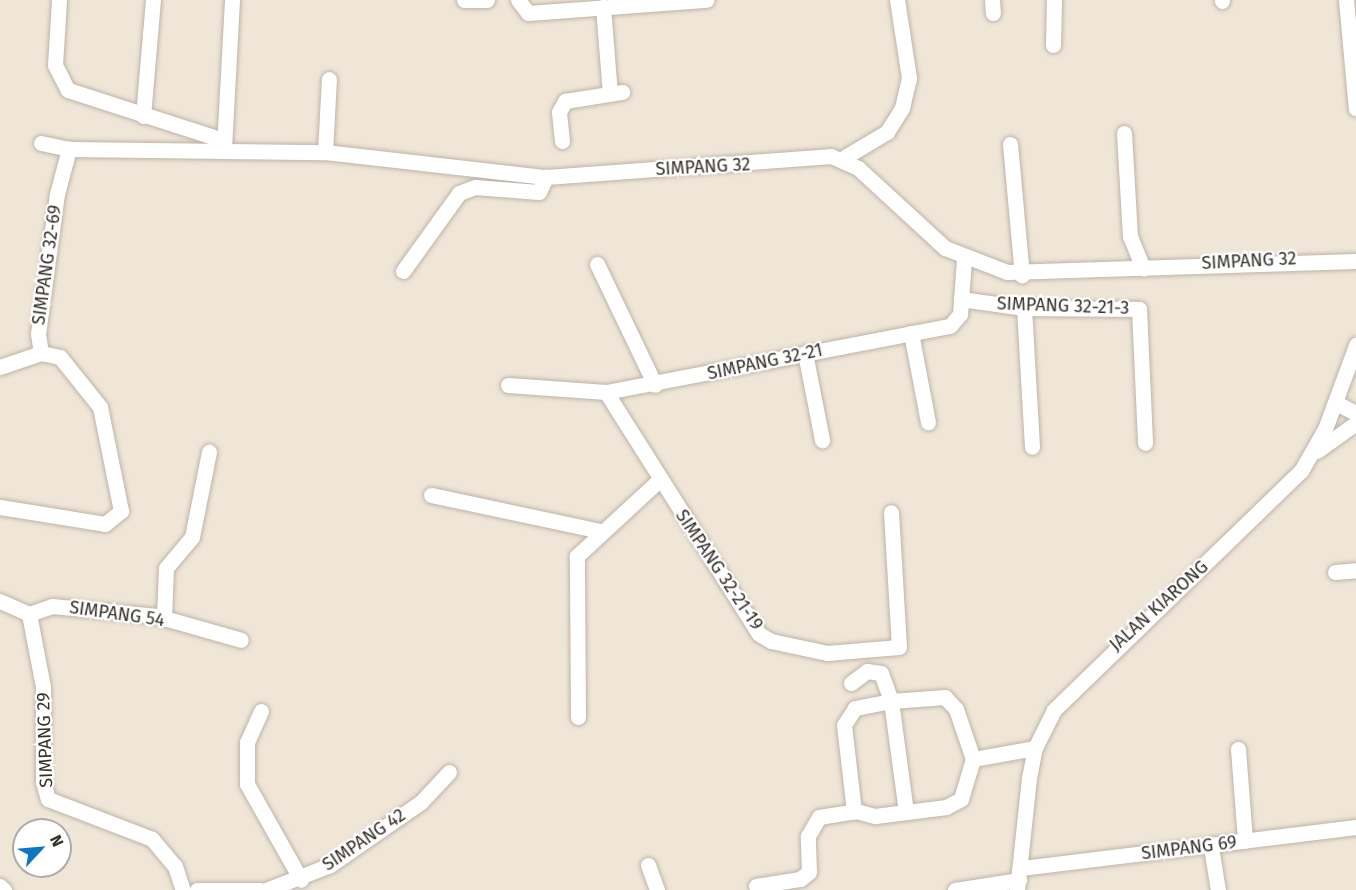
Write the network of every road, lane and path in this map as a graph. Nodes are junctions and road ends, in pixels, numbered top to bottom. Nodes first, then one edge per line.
1 (59, 0) edge
2 (153, 0) edge
3 (232, 0) edge
4 (464, 0) edge
5 (487, 0) edge
6 (518, 0) edge
7 (707, 0) edge
8 (897, 0) edge
9 (1054, 0) edge
10 (603, 7) junction
11 (1350, 10) edge
12 (1053, 45) dead end
13 (329, 79) dead end
14 (1356, 109) edge
15 (143, 116) junction
16 (1124, 133) dead end
17 (562, 141) dead end
18 (41, 143) dead end
19 (1010, 144) dead end
20 (224, 148) junction
21 (69, 149) junction
22 (325, 152) junction
23 (845, 157) junction
24 (546, 177) junction
25 (964, 259) junction
26 (1356, 261) edge
27 (597, 264) dead end
28 (1143, 268) junction
29 (403, 271) dead end
30 (1022, 275) junction
31 (961, 299) junction
32 (1023, 308) junction
33 (911, 333) junction
34 (1356, 345) edge
35 (805, 352) junction
36 (41, 353) junction
37 (0, 367) edge
38 (508, 385) dead end
39 (655, 385) junction
40 (606, 392) junction
41 (1336, 403) junction
42 (1356, 412) edge
43 (928, 422) dead end
44 (1356, 423) edge
45 (822, 440) dead end
46 (1145, 443) dead end
47 (1032, 447) dead end
48 (209, 452) dead end
49 (1312, 456) junction
50 (658, 481) junction
51 (431, 495) dead end
52 (0, 507) edge
53 (891, 512) dead end
54 (601, 531) junction
55 (1356, 570) edge
56 (1335, 572) dead end
57 (0, 601) edge
58 (29, 614) junction
59 (164, 619) junction
60 (241, 640) dead end
61 (851, 682) dead end
62 (891, 701) junction
63 (261, 711) dead end
64 (578, 717) dead end
65 (1035, 748) junction
66 (1238, 749) dead end
67 (973, 759) junction
68 (449, 772) dead end
69 (854, 811) junction
70 (906, 812) junction
71 (1356, 827) edge
72 (1245, 841) junction
73 (1211, 847) junction
74 (648, 864) dead end
75 (1019, 879) edge
76 (301, 880) junction
77 (0, 886) edge
78 (756, 886) dead end
79 (4, 890) edge
80 (183, 890) edge
81 (197, 890) edge
82 (260, 890) edge
83 (266, 890) edge
84 (657, 890) edge
85 (955, 890) edge
86 (1218, 890) edge

1 - 15 street, SIMPANG 32
2 - 15 street
3 - 20 street
4 - 5 street
6 - 10 street
7 - 10 street
8 - 23 street
9 - 12 street
10 - 17 street
11 - 14 street
13 - 22 street
15 - 20 street, SIMPANG 32
16 - 28 street
18 - 21 street, SIMPANG 32
19 - 30 street
20 - 21 street, SIMPANG 32
20 - 22 street, SIMPANG 32
21 - 36 street, SIMPANG 32-69
22 - 24 street, SIMPANG 32
23 - 24 street, SIMPANG 32
23 - 25 street, SIMPANG 32
24 - 29 street
25 - 30 street, SIMPANG 32
25 - 31 street, SIMPANG 32-21
26 - 28 street, SIMPANG 32
27 - 39 street
28 - 30 street, SIMPANG 32
31 - 32 street, SIMPANG 32-21-3
31 - 33 street, SIMPANG 32-21
32 - 46 street, SIMPANG 32-21-3
32 - 47 street
33 - 35 street, SIMPANG 32-21
33 - 43 street
34 - 41 street, JALAN KIARONG
35 - 39 street, SIMPANG 32-21
35 - 45 street
36 - 37 street
36 - 52 street
38 - 40 street, SIMPANG 32-21
39 - 40 street, SIMPANG 32-21
40 - 50 street, SIMPANG 32-21-19
41 - 42 street
41 - 49 street, JALAN KIARONG
44 - 49 street
48 - 59 street
49 - 65 street, JALAN KIARONG
50 - 53 street, SIMPANG 32-21-19
50 - 54 street
51 - 54 street
54 - 64 street
55 - 56 street
57 - 58 street
58 - 59 street, SIMPANG 54
58 - 80 street, SIMPANG 29
59 - 60 street, SIMPANG 54
61 - 62 street
62 - 67 street
62 - 69 street
62 - 70 street
63 - 76 street
65 - 67 street
65 - 75 street, JALAN KIARONG
66 - 72 street
67 - 70 street
68 - 76 street, SIMPANG 42
69 - 70 street
69 - 78 street
71 - 72 street, SIMPANG 69
72 - 73 street, SIMPANG 69
73 - 75 street, SIMPANG 69
73 - 86 street
74 - 84 street
75 - 85 street, SIMPANG 69
76 - 83 street, SIMPANG 42
77 - 79 street
81 - 82 street

